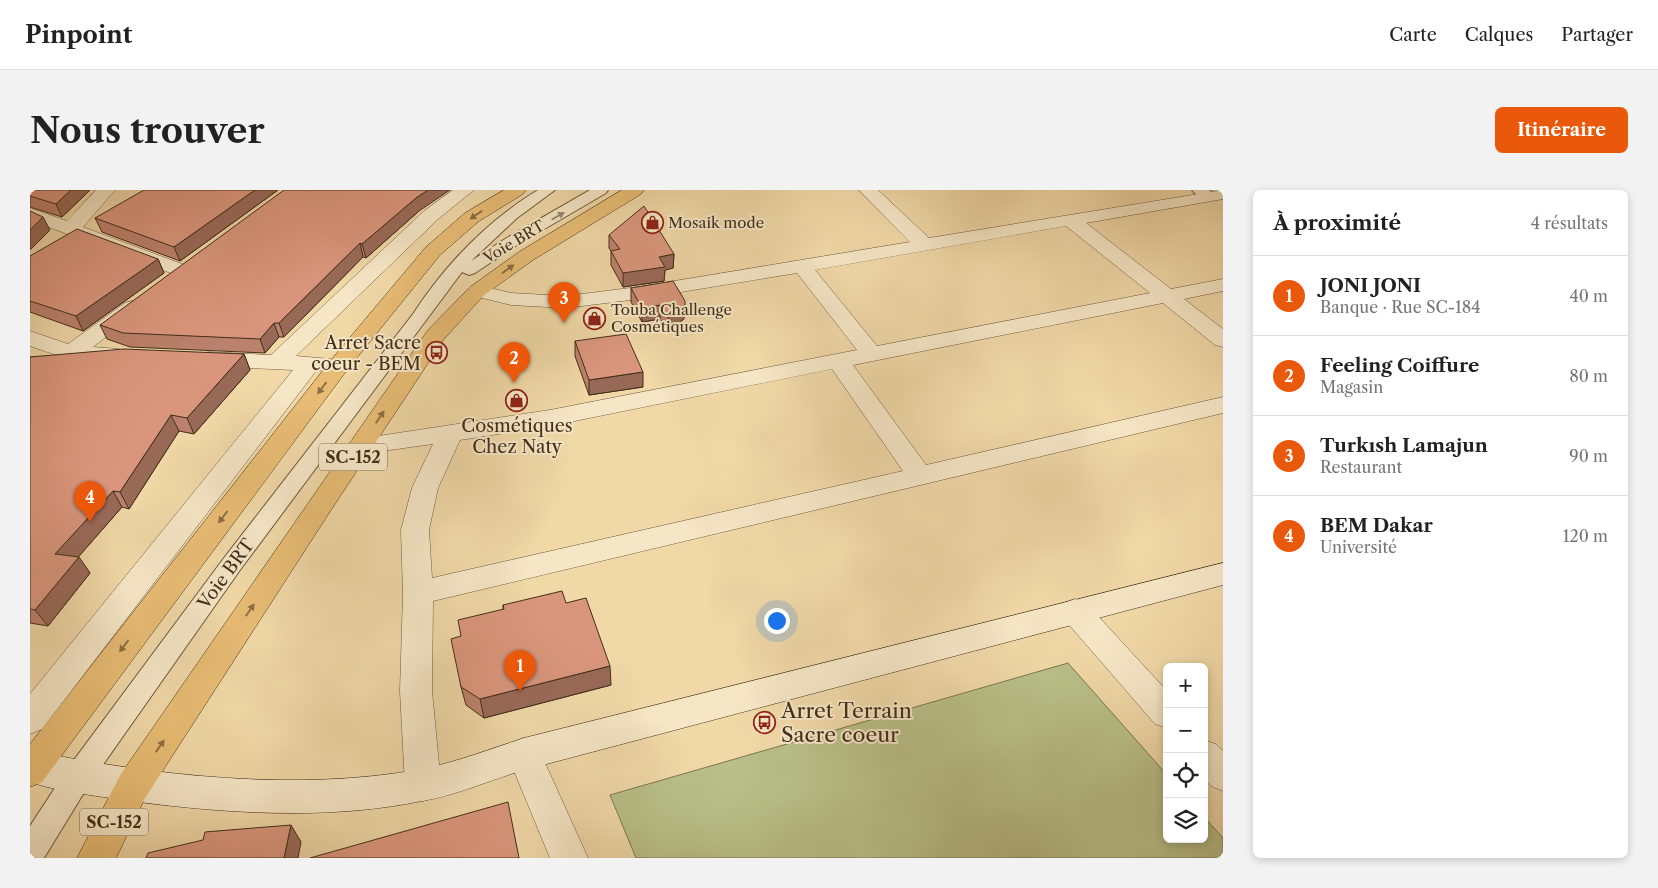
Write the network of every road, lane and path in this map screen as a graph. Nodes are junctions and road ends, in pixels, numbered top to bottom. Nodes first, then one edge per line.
1 (106, 190) edge
2 (465, 190) edge
3 (517, 190) edge
4 (548, 190) edge
5 (601, 190) edge
6 (636, 190) edge
7 (868, 190) edge
8 (1154, 190) edge
9 (1210, 193) edge
10 (1173, 202) junction
11 (30, 214) edge
12 (1070, 220) junction
13 (71, 228) junction
14 (925, 244) junction
15 (802, 266) junction
16 (1223, 285) edge
17 (477, 291) junction
18 (1169, 296) junction
19 (430, 300) junction
20 (30, 338) edge
21 (1223, 340) edge
22 (71, 353) junction
23 (130, 355) edge
24 (872, 355) junction
25 (189, 358) edge
26 (838, 361) junction
27 (277, 362) junction
28 (310, 363) junction
29 (339, 365) junction
30 (1223, 405) edge
31 (451, 432) junction
32 (361, 446) junction
33 (920, 476) junction
34 (1223, 574) edge
35 (418, 593) junction
36 (1075, 612) junction
37 (1163, 710) edge
38 (30, 719) edge
39 (524, 754) junction
40 (1208, 759) edge
41 (31, 769) edge
42 (1223, 775) edge
43 (78, 777) junction
44 (423, 785) junction
45 (133, 786) junction
46 (30, 853) edge
47 (96, 858) edge
48 (569, 858) edge

1 - 13 street
2 - 27 street
3 -> 29 main road
4 - 19 lane, Voie BRT
19 -> 5 lane, Voie BRT
17 -> 6 main road, SC-152
7 - 14 street
8 - 10 street
9 - 10 street
10 - 12 street
11 - 13 street
12 - 14 street
12 - 18 street
13 - 22 street
14 - 15 street
15 - 17 street
15 - 24 street
16 - 18 street
32 -> 17 main road, SC-152
18 - 21 street
18 - 24 street
19 - 43 lane, Voie BRT
20 - 22 street
22 - 23 street
24 - 26 street
25 - 27 street
26 - 31 street
26 - 33 street
27 - 28 street
28 - 29 street
28 - 38 street
29 -> 41 main road
30 - 33 street
31 - 32 street
31 - 35 street
45 -> 32 main road, SC-152
33 - 35 street
34 - 36 street
35 - 44 street
36 - 37 street
36 - 39 street
39 - 44 street
39 - 48 street
40 - 42 street
41 - 43 street
43 - 45 street
43 - 46 lane, Voie BRT
44 - 45 street
45 - 47 main road, SC-152

